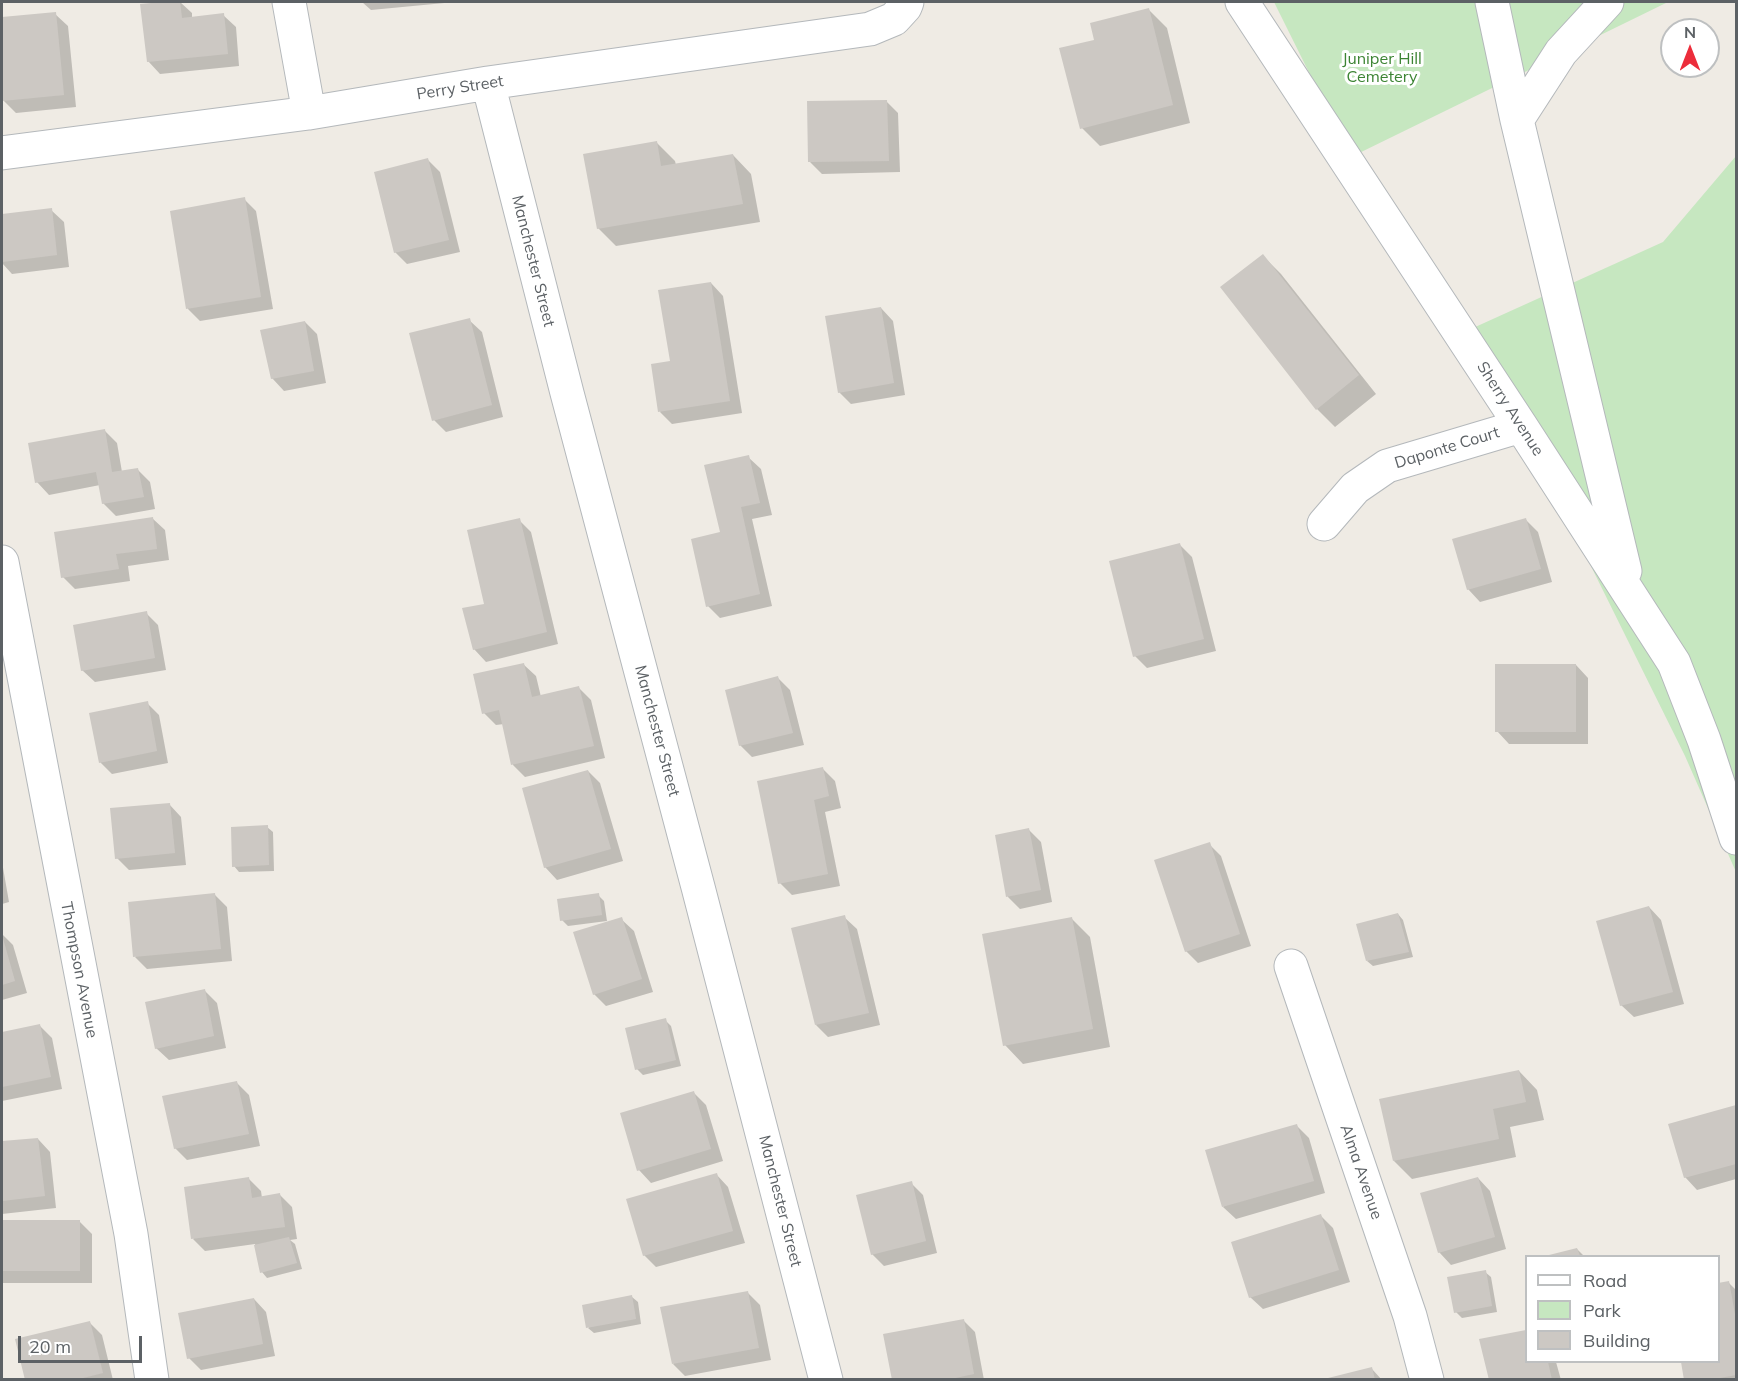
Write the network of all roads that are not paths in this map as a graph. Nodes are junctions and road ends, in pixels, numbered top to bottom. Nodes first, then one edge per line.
1 (289, 2) edge
2 (907, 2) edge
3 (1242, 2) edge
4 (1492, 2) edge
5 (1607, 2) edge
6 (488, 83) junction
7 (309, 113) junction
8 (1517, 120) junction
9 (2, 153) edge
10 (1521, 426) junction
11 (1324, 524) dead end
12 (2, 562) edge
13 (1630, 593) junction
14 (1737, 838) edge
15 (1291, 966) dead end
16 (152, 1380) edge
17 (826, 1380) edge
18 (1427, 1380) edge

1 - 7 street
2 - 6 street, Perry Street
3 - 10 street, Sherry Avenue
4 - 8 street
5 - 8 street
6 - 7 street, Perry Street
6 - 17 street, Manchester Street
7 - 9 street, Perry Street
8 - 13 street
10 - 11 street, Daponte Court
10 - 13 street, Sherry Avenue
12 - 16 street, Thompson Avenue
13 - 14 street, Sherry Avenue
15 - 18 street, Alma Avenue

